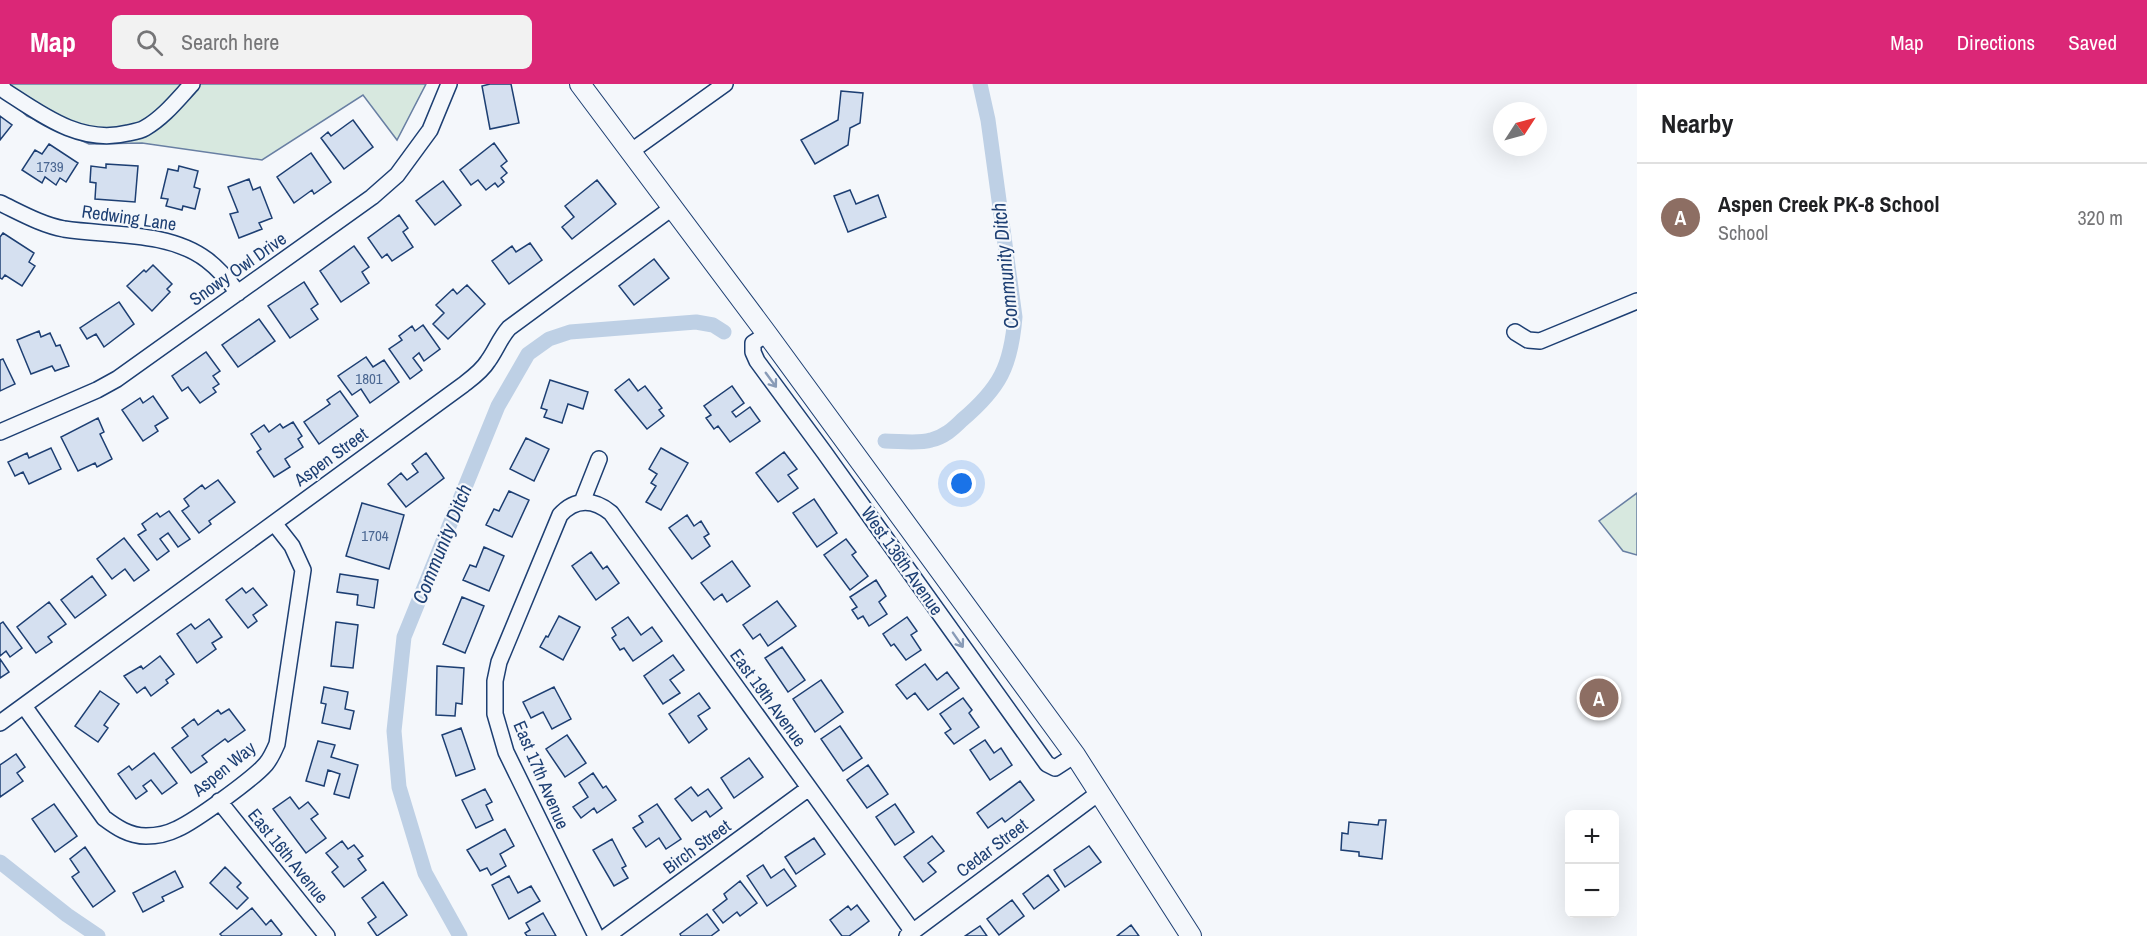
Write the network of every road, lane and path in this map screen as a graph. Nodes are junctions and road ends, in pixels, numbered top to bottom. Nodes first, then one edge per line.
1 (0, 84) edge
2 (192, 84) edge
3 (449, 84) edge
4 (580, 84) edge
5 (725, 84) edge
6 (630, 152) junction
7 (0, 203) edge
8 (672, 208) junction
9 (238, 293) junction
10 (1637, 301) edge
11 (1515, 332) dead end
12 (767, 334) junction
13 (0, 432) edge
14 (599, 459) dead end
15 (582, 502) junction
16 (274, 523) junction
17 (24, 706) junction
18 (0, 723) edge
19 (1075, 755) junction
20 (809, 788) junction
21 (1100, 792) junction
22 (219, 801) junction
23 (910, 934) edge
24 (327, 936) edge
25 (596, 936) edge
26 (607, 936) edge
27 (1191, 936) edge

1 - 2 street
3 - 9 street, Snowy Owl Drive
4 - 6 main road, West 136th Avenue
5 - 6 street
6 - 8 main road, West 136th Avenue
7 - 9 street, Redwing Lane
8 - 12 main road, West 136th Avenue
8 - 16 street, Aspen Street
9 - 13 street, Snowy Owl Drive
10 - 11 street
12 - 19 main road, West 136th Avenue
12 -> 19 street, West 136th Avenue
14 - 15 street
15 - 20 street, East 19th Avenue
15 - 25 street, East 17th Avenue
16 - 17 street, Aspen Street
16 - 22 street, Aspen Way
17 - 18 street, Aspen Street
17 - 22 street, Aspen Way
19 - 21 main road, West 136th Avenue
20 - 23 street, East 19th Avenue
20 - 26 street, Birch Street
21 - 23 street, Cedar Street
21 - 27 main road, West 136th Avenue
22 - 24 street, East 16th Avenue

